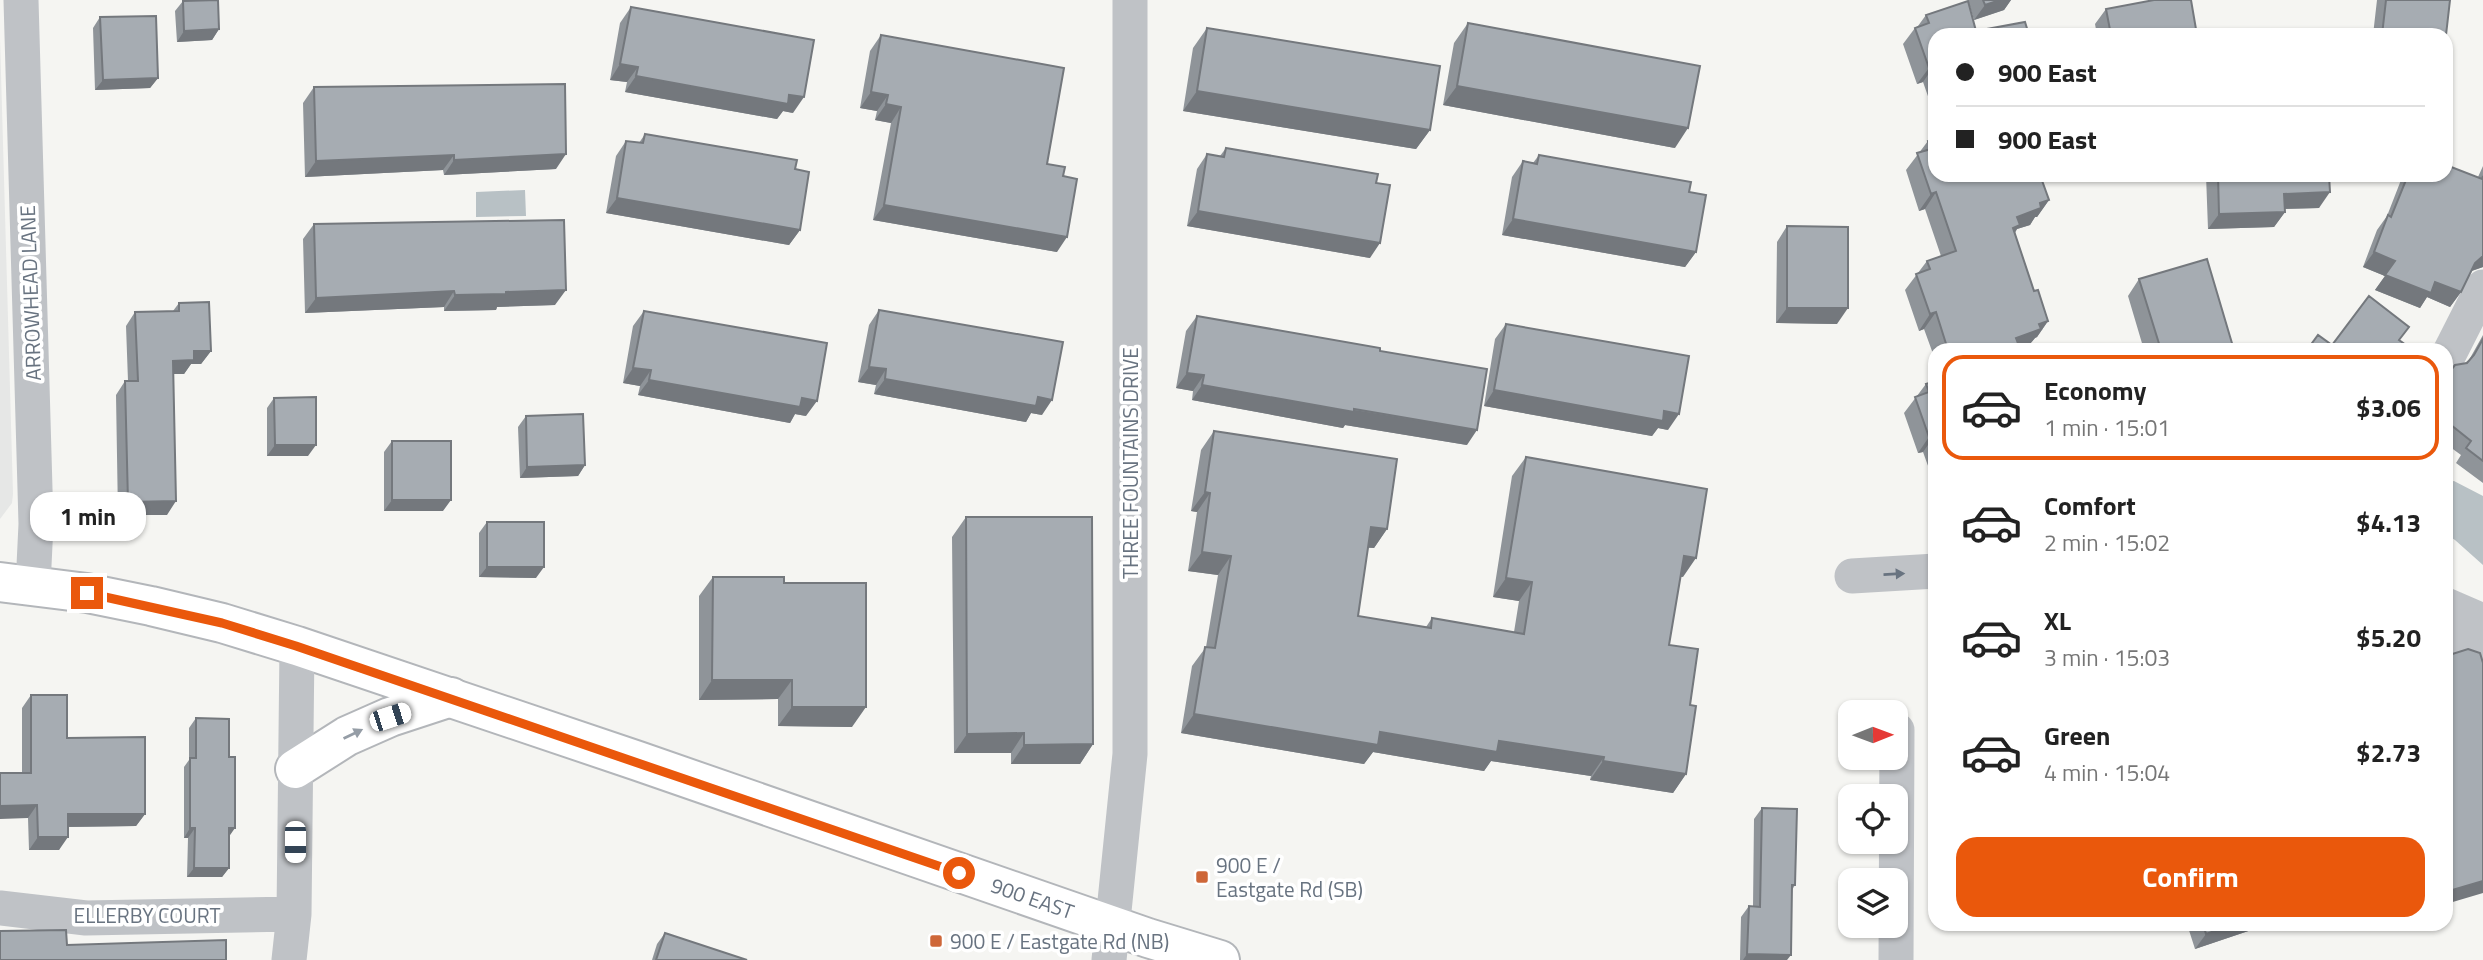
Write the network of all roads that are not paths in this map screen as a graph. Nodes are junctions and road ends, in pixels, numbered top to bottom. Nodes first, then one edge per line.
1 (21, 0) edge
2 (1129, 0) edge
3 (2483, 287) edge
4 (2453, 346) edge
5 (1928, 571) edge
6 (1852, 576) dead end
7 (16, 584) edge
8 (2453, 608) edge
9 (2483, 621) edge
10 (2453, 642) edge
11 (296, 646) junction
12 (2483, 652) edge
13 (451, 697) junction
14 (295, 769) junction
15 (1897, 770) edge
16 (0, 908) edge
17 (294, 914) junction
18 (1111, 942) edge
19 (289, 960) edge
20 (1097, 960) edge
21 (1220, 960) edge
22 (1896, 960) edge

1 - 7 street, ARROWHEAD LANE
2 - 18 street, THREE FOUNTAINS DRIVE
3 - 4 street
6 -> 5 street
7 - 11 main road, 900 EAST
8 - 9 street
10 - 12 street
11 - 13 main road, 900 EAST
11 - 14 street
14 -> 13 main road
13 - 18 main road, 900 EAST
14 - 17 street
15 - 22 street
16 - 17 street, ELLERBY COURT
17 - 19 street
18 - 20 street, THREE FOUNTAINS DRIVE
18 - 21 main road, 900 EAST

